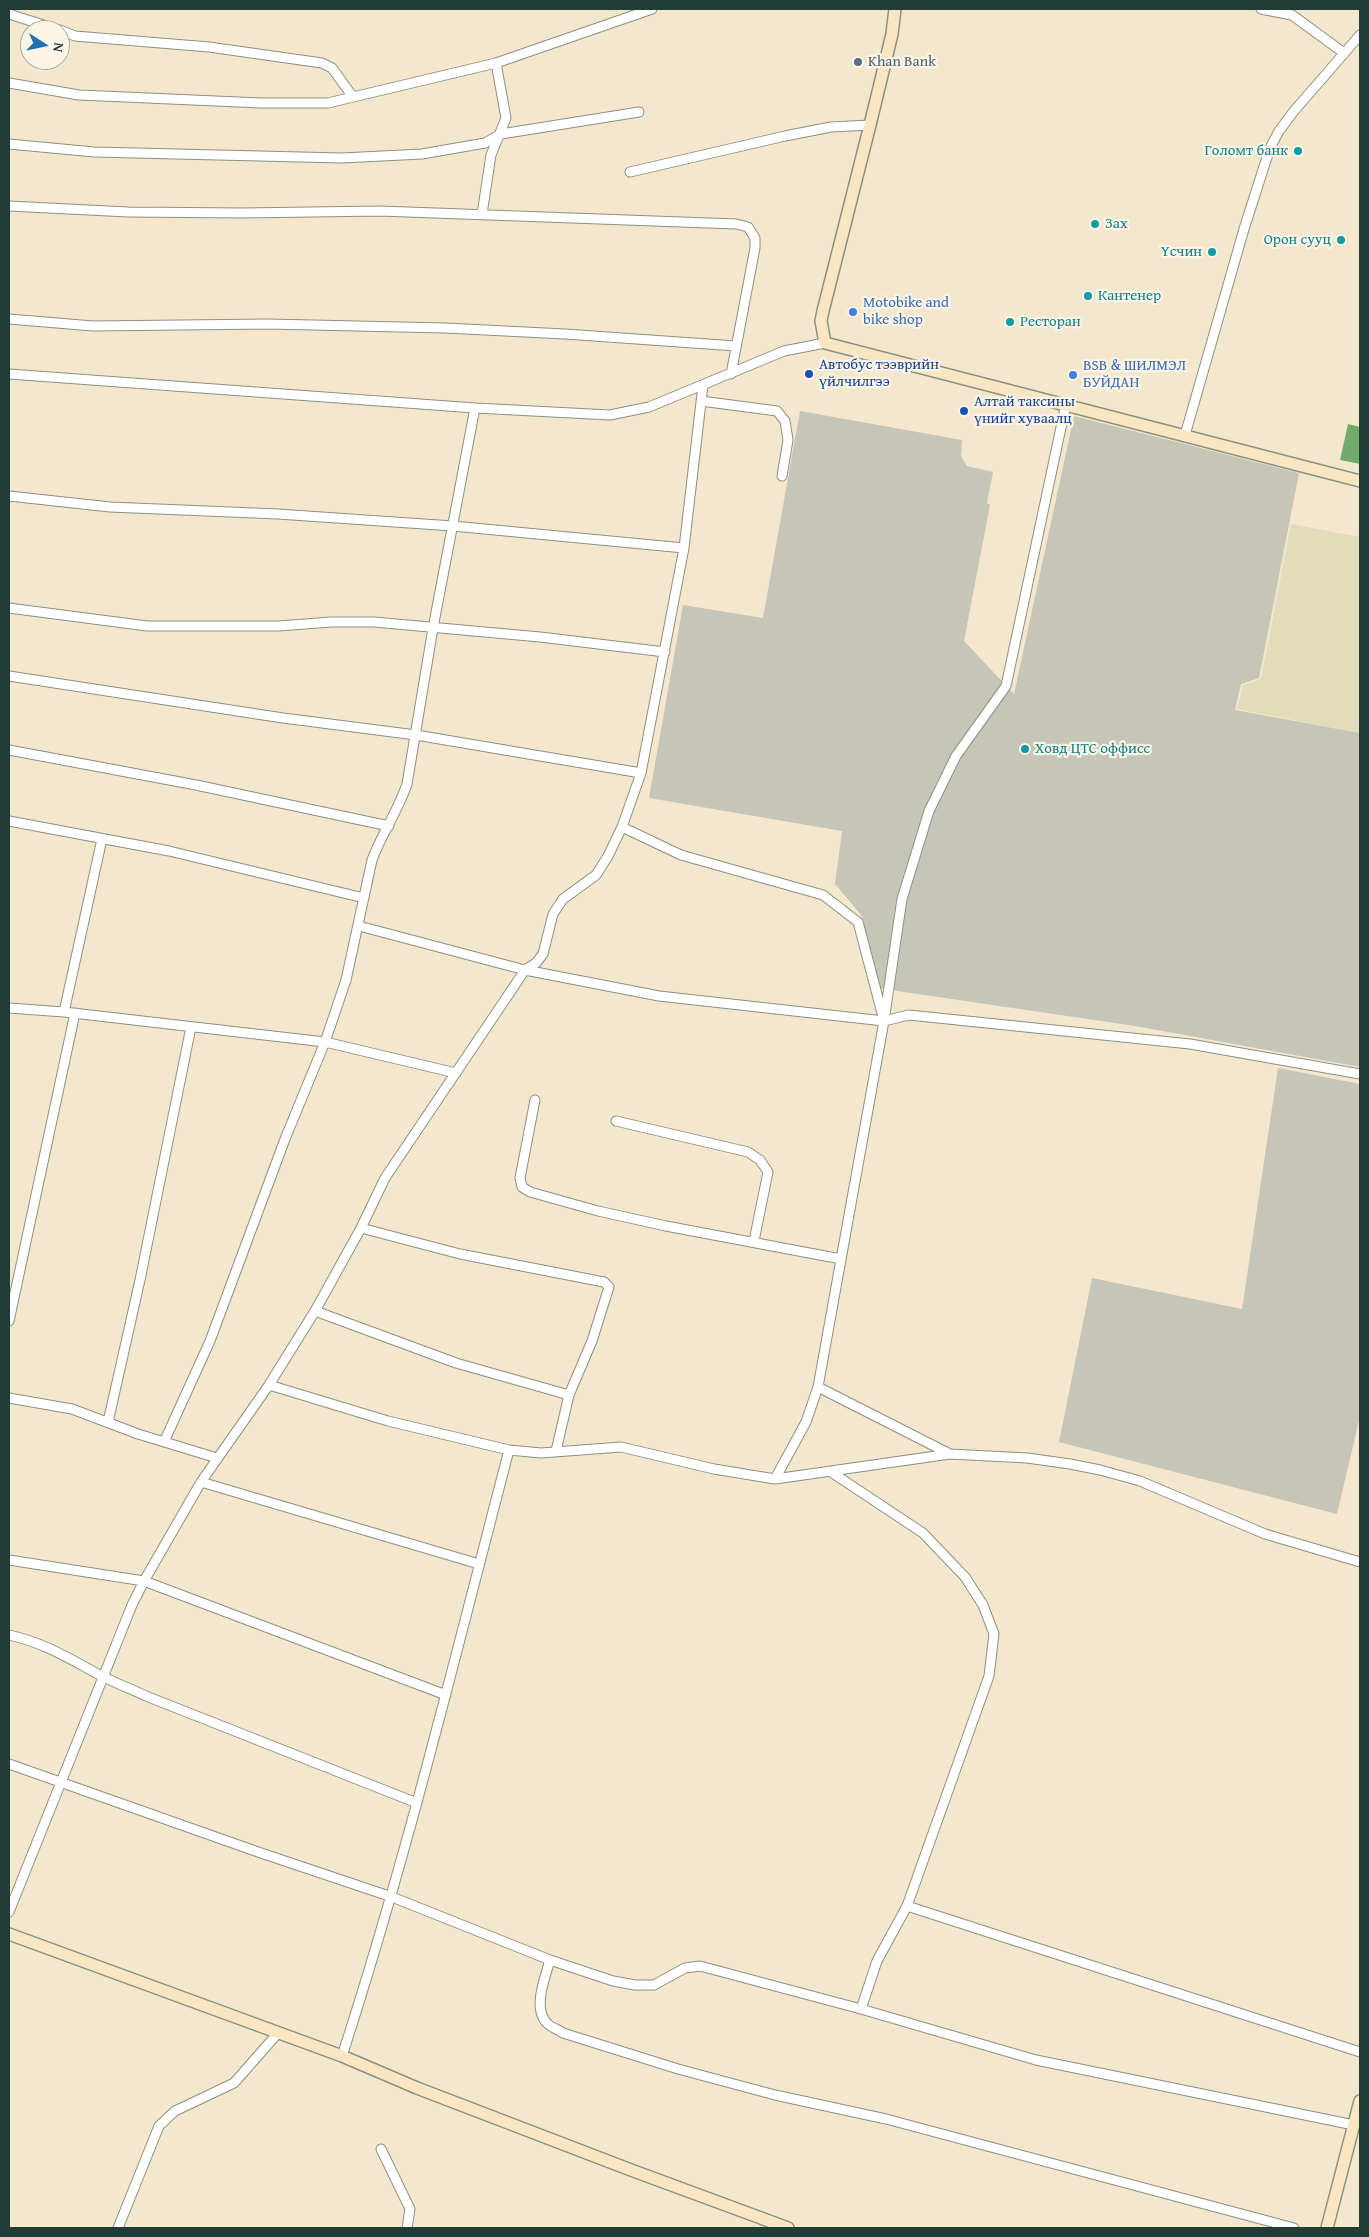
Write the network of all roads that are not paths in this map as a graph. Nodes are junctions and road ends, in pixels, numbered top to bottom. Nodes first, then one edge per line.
1 (652, 9) edge
2 (895, 9) edge
3 (1260, 9) edge
4 (9, 14) edge
5 (28, 20) edge
6 (70, 34) edge
7 (1360, 34) edge
8 (1344, 53) junction
9 (496, 63) junction
10 (9, 83) edge
11 (353, 97) junction
12 (639, 112) dead end
13 (870, 125) junction
14 (501, 134) junction
15 (9, 144) edge
16 (630, 172) dead end
17 (9, 206) edge
18 (482, 214) junction
19 (9, 319) edge
20 (825, 343) junction
21 (736, 346) junction
22 (9, 374) edge
23 (731, 374) junction
24 (703, 385) junction
25 (701, 401) junction
26 (1066, 404) junction
27 (475, 408) junction
28 (1185, 435) junction
29 (782, 476) dead end
30 (1360, 481) edge
31 (9, 496) edge
32 (453, 526) junction
33 (684, 548) junction
34 (9, 608) edge
35 (433, 628) junction
36 (664, 652) junction
37 (9, 676) edge
38 (416, 735) junction
39 (9, 750) edge
40 (641, 773) junction
41 (9, 821) edge
42 (389, 826) junction
43 (622, 827) junction
44 (102, 839) junction
45 (364, 898) junction
46 (359, 926) junction
47 (525, 970) junction
48 (9, 1008) edge
49 (64, 1012) junction
50 (75, 1013) junction
51 (884, 1021) junction
52 (191, 1027) junction
53 (325, 1042) junction
54 (456, 1073) junction
55 (1360, 1074) edge
56 (535, 1100) dead end
57 (616, 1121) dead end
58 (361, 1228) junction
59 (754, 1241) junction
60 (841, 1259) junction
61 (315, 1312) junction
62 (9, 1321) edge
63 (269, 1385) junction
64 (818, 1387) junction
65 (569, 1395) junction
66 (9, 1398) edge
67 (108, 1422) junction
68 (164, 1442) junction
69 (509, 1450) junction
70 (556, 1452) junction
71 (950, 1454) junction
72 (217, 1458) junction
73 (831, 1472) junction
74 (775, 1478) junction
75 (201, 1482) junction
76 (9, 1560) edge
77 (1360, 1562) edge
78 (479, 1564) junction
79 (144, 1580) junction
80 (9, 1635) edge
81 (102, 1677) junction
82 (446, 1695) junction
83 (9, 1764) edge
84 (60, 1782) junction
85 (417, 1803) junction
86 (392, 1897) junction
87 (907, 1906) junction
88 (9, 1912) edge
89 (9, 1934) edge
90 (550, 1960) junction
91 (861, 2009) junction
92 (278, 2033) junction
93 (1360, 2052) edge
94 (342, 2056) junction
95 (1360, 2101) edge
96 (1354, 2125) junction
97 (381, 2149) dead end
98 (118, 2228) edge
99 (407, 2228) edge
100 (788, 2228) edge
101 (1294, 2228) edge
102 (1327, 2228) edge

1 - 9 street
2 - 13 main road
3 - 8 street
4 - 5 street
6 - 11 street
7 - 8 street
8 - 28 street
9 - 11 street
9 - 14 street
10 - 11 street
12 - 14 street
13 - 16 street
13 - 20 main road
14 - 15 street
14 - 18 street
17 - 18 street
18 - 21 street
19 - 21 street
20 - 23 street
20 - 26 main road
21 - 23 street
22 - 27 street
23 - 24 street
24 - 25 street
24 - 27 street
25 - 29 street
25 - 33 street
26 - 28 main road
26 - 51 street
27 - 32 street
28 - 30 main road
31 - 32 street
32 - 33 street
32 - 35 street
33 - 36 street
34 - 35 street
35 - 36 street
35 - 38 street
36 - 40 street
37 - 38 street
38 - 40 street
38 - 42 street
39 - 42 street
40 - 43 street
41 - 44 street
42 - 45 street
43 - 47 street
43 - 51 street
44 - 45 street
44 - 49 street
45 - 46 street
46 - 47 street
46 - 53 street
47 - 51 street
47 - 54 street
48 - 49 street
49 - 50 street
50 - 52 street
50 - 62 street
51 - 55 street
51 - 60 street
52 - 53 street
52 - 67 street
53 - 54 street
53 - 68 street
54 - 58 street
56 - 59 street
57 - 59 street
58 - 61 street
58 - 65 street
59 - 60 street
60 - 64 street
61 - 63 street
61 - 65 street
63 - 69 street
63 - 72 street
64 - 71 street
64 - 74 street
65 - 70 street
66 - 67 street
67 - 68 street
68 - 72 street
69 - 70 street
69 - 78 street
70 - 74 street
71 - 73 street
71 - 77 street
72 - 75 street
73 - 74 street
73 - 87 street
75 - 78 street
75 - 79 street
76 - 79 street
78 - 82 street
79 - 81 street
79 - 82 street
80 - 81 street
81 - 84 street
81 - 85 street
82 - 85 street
83 - 84 street
84 - 86 street
84 - 88 street
85 - 86 street
86 - 90 street
86 - 94 street
87 - 91 street
87 - 93 street
89 - 92 main road
90 - 91 street
90 - 101 street
91 - 96 street
92 - 94 main road
92 - 98 street
94 - 100 main road
95 - 96 main road
96 - 102 main road
97 - 99 street

